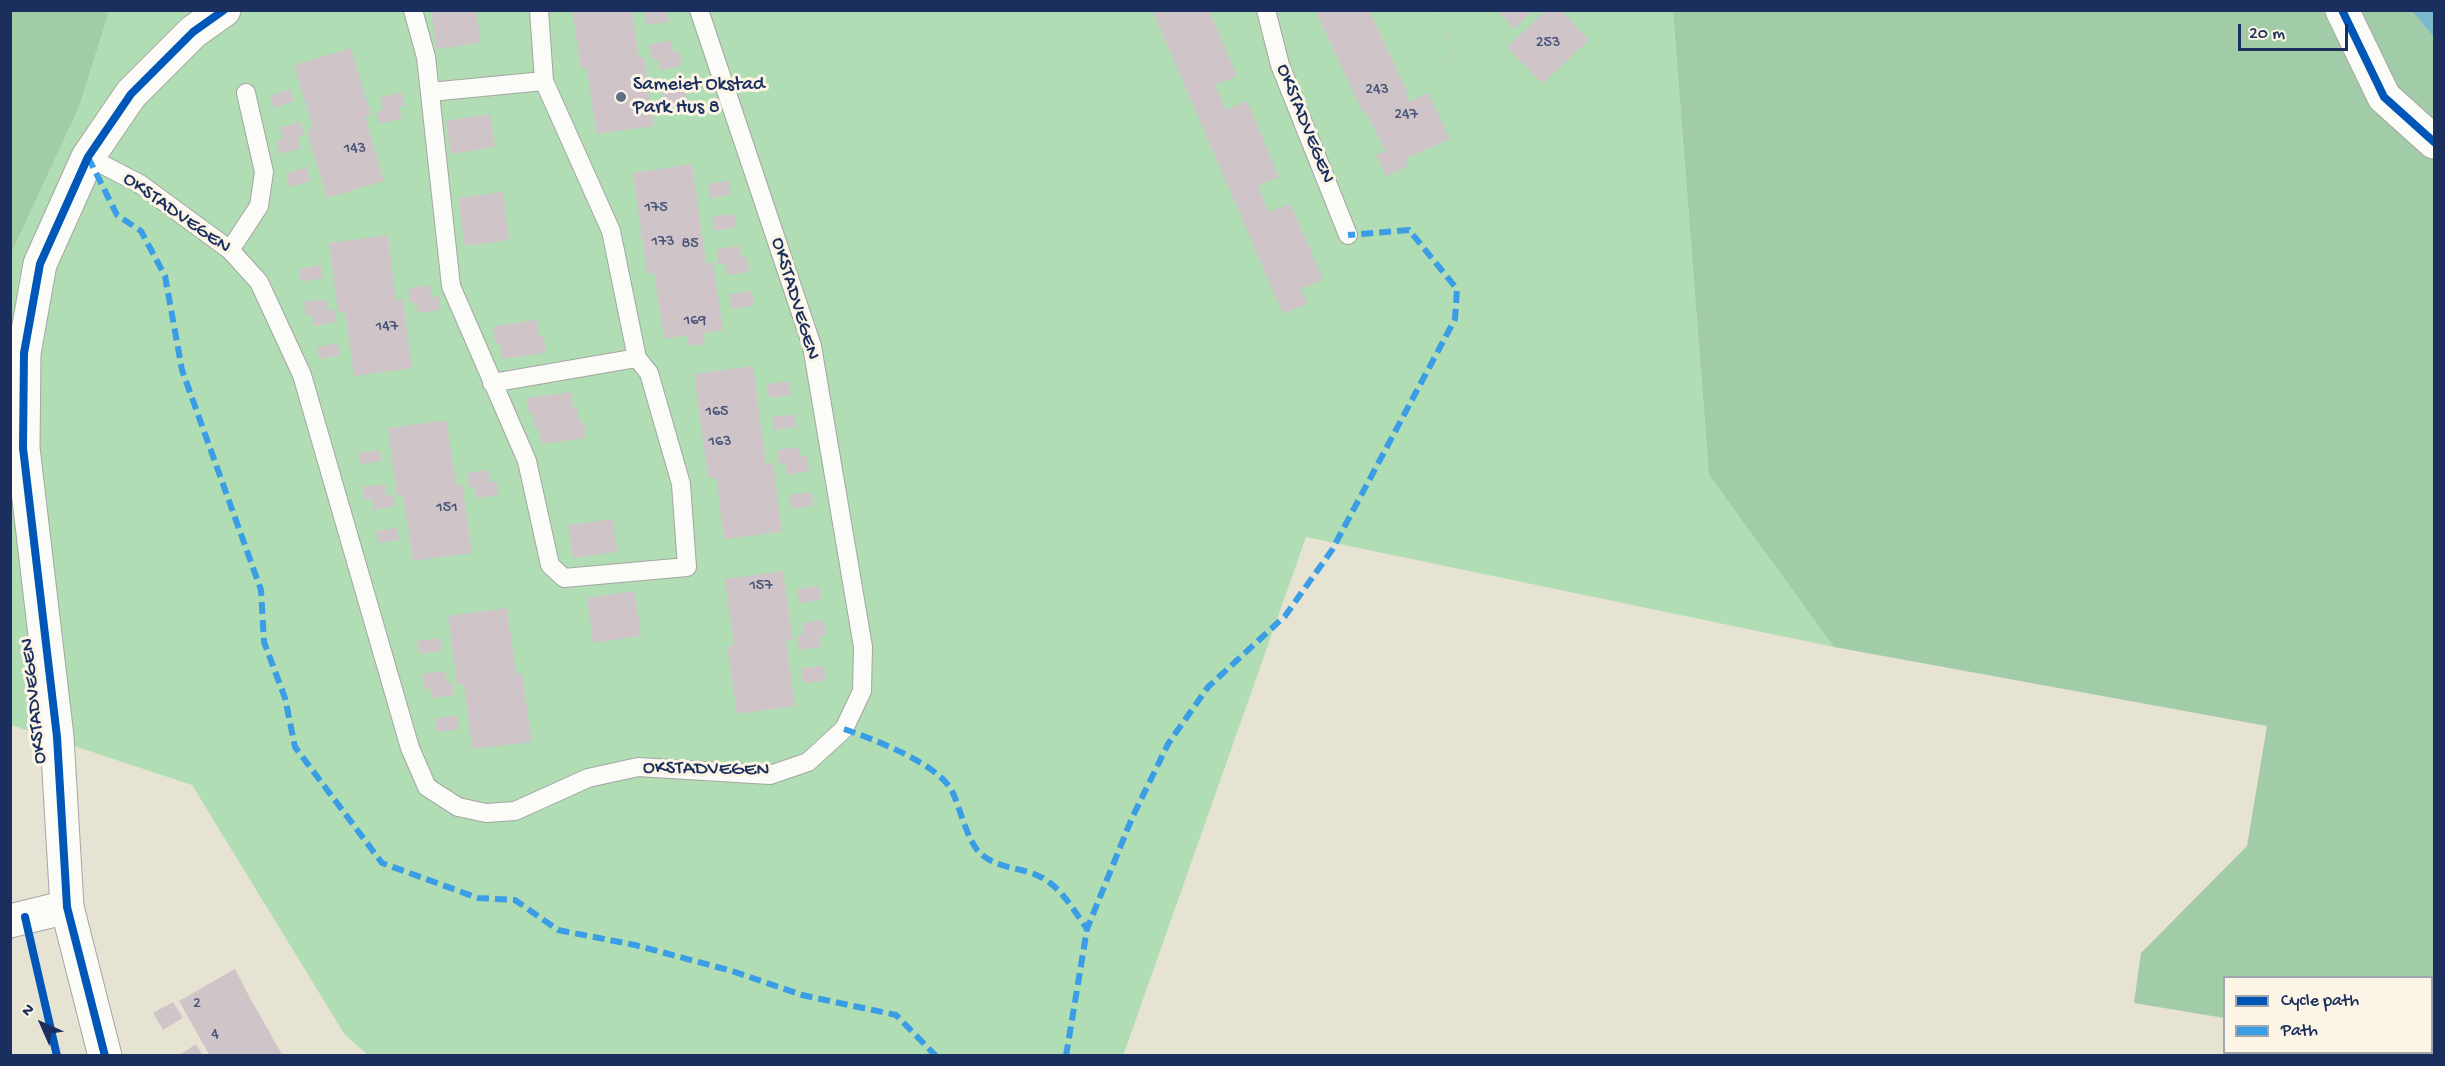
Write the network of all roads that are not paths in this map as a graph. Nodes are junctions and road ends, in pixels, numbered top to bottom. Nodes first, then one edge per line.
1 (224, 10) edge
2 (413, 10) edge
3 (539, 10) edge
4 (699, 10) edge
5 (1266, 10) edge
6 (2342, 10) edge
7 (544, 81) junction
8 (430, 92) junction
9 (246, 93) dead end
10 (2434, 142) edge
11 (88, 157) junction
12 (1348, 235) dead end
13 (230, 250) junction
14 (637, 358) junction
15 (492, 383) junction
16 (67, 907) junction
17 (10, 921) edge
18 (105, 1056) edge

1 - 11 street, OKSTADVEGEN
2 - 8 lane
3 - 7 lane
4 - 13 lane, OKSTADVEGEN
5 - 12 lane, OKSTADVEGEN
6 - 10 street
7 - 8 lane
7 - 14 lane
8 - 15 lane
9 - 13 lane
11 - 13 lane, OKSTADVEGEN
11 - 16 street, OKSTADVEGEN
14 - 15 lane
14 - 15 lane
16 - 17 street
16 - 18 street, OKSTADVEGEN

